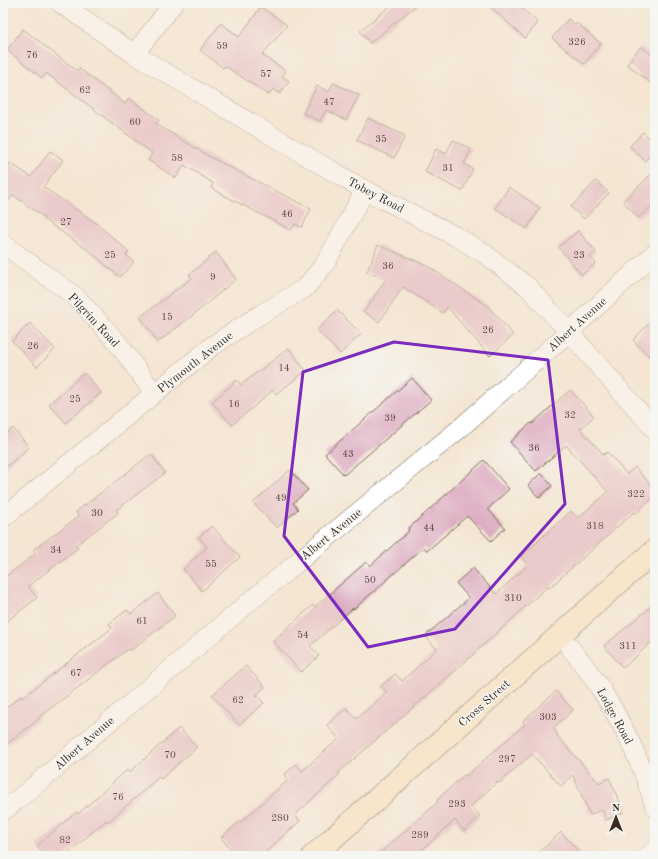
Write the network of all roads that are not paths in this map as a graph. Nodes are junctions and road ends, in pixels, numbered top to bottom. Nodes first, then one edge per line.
1 (60, 3) edge
2 (174, 3) edge
3 (134, 54) junction
4 (365, 190) junction
5 (3, 244) edge
6 (655, 253) edge
7 (570, 332) junction
8 (154, 393) junction
9 (655, 430) edge
10 (3, 518) edge
11 (655, 550) edge
12 (560, 635) junction
13 (655, 807) edge
14 (3, 811) edge
15 (655, 850) edge
16 (313, 856) edge
17 (648, 856) edge

1 - 3 street, Tobey Road
2 - 3 street
3 - 4 street, Tobey Road
4 - 7 street, Tobey Road
4 - 8 street, Plymouth Avenue
5 - 8 street, Pilgrim Road
6 - 7 street, Albert Avenue
7 - 9 street, Tobey Road
7 - 14 street, Albert Avenue
8 - 10 street, Plymouth Avenue
11 - 12 street, Cross Street
12 - 13 street, Lodge Road
12 - 16 street, Cross Street
15 - 17 street

